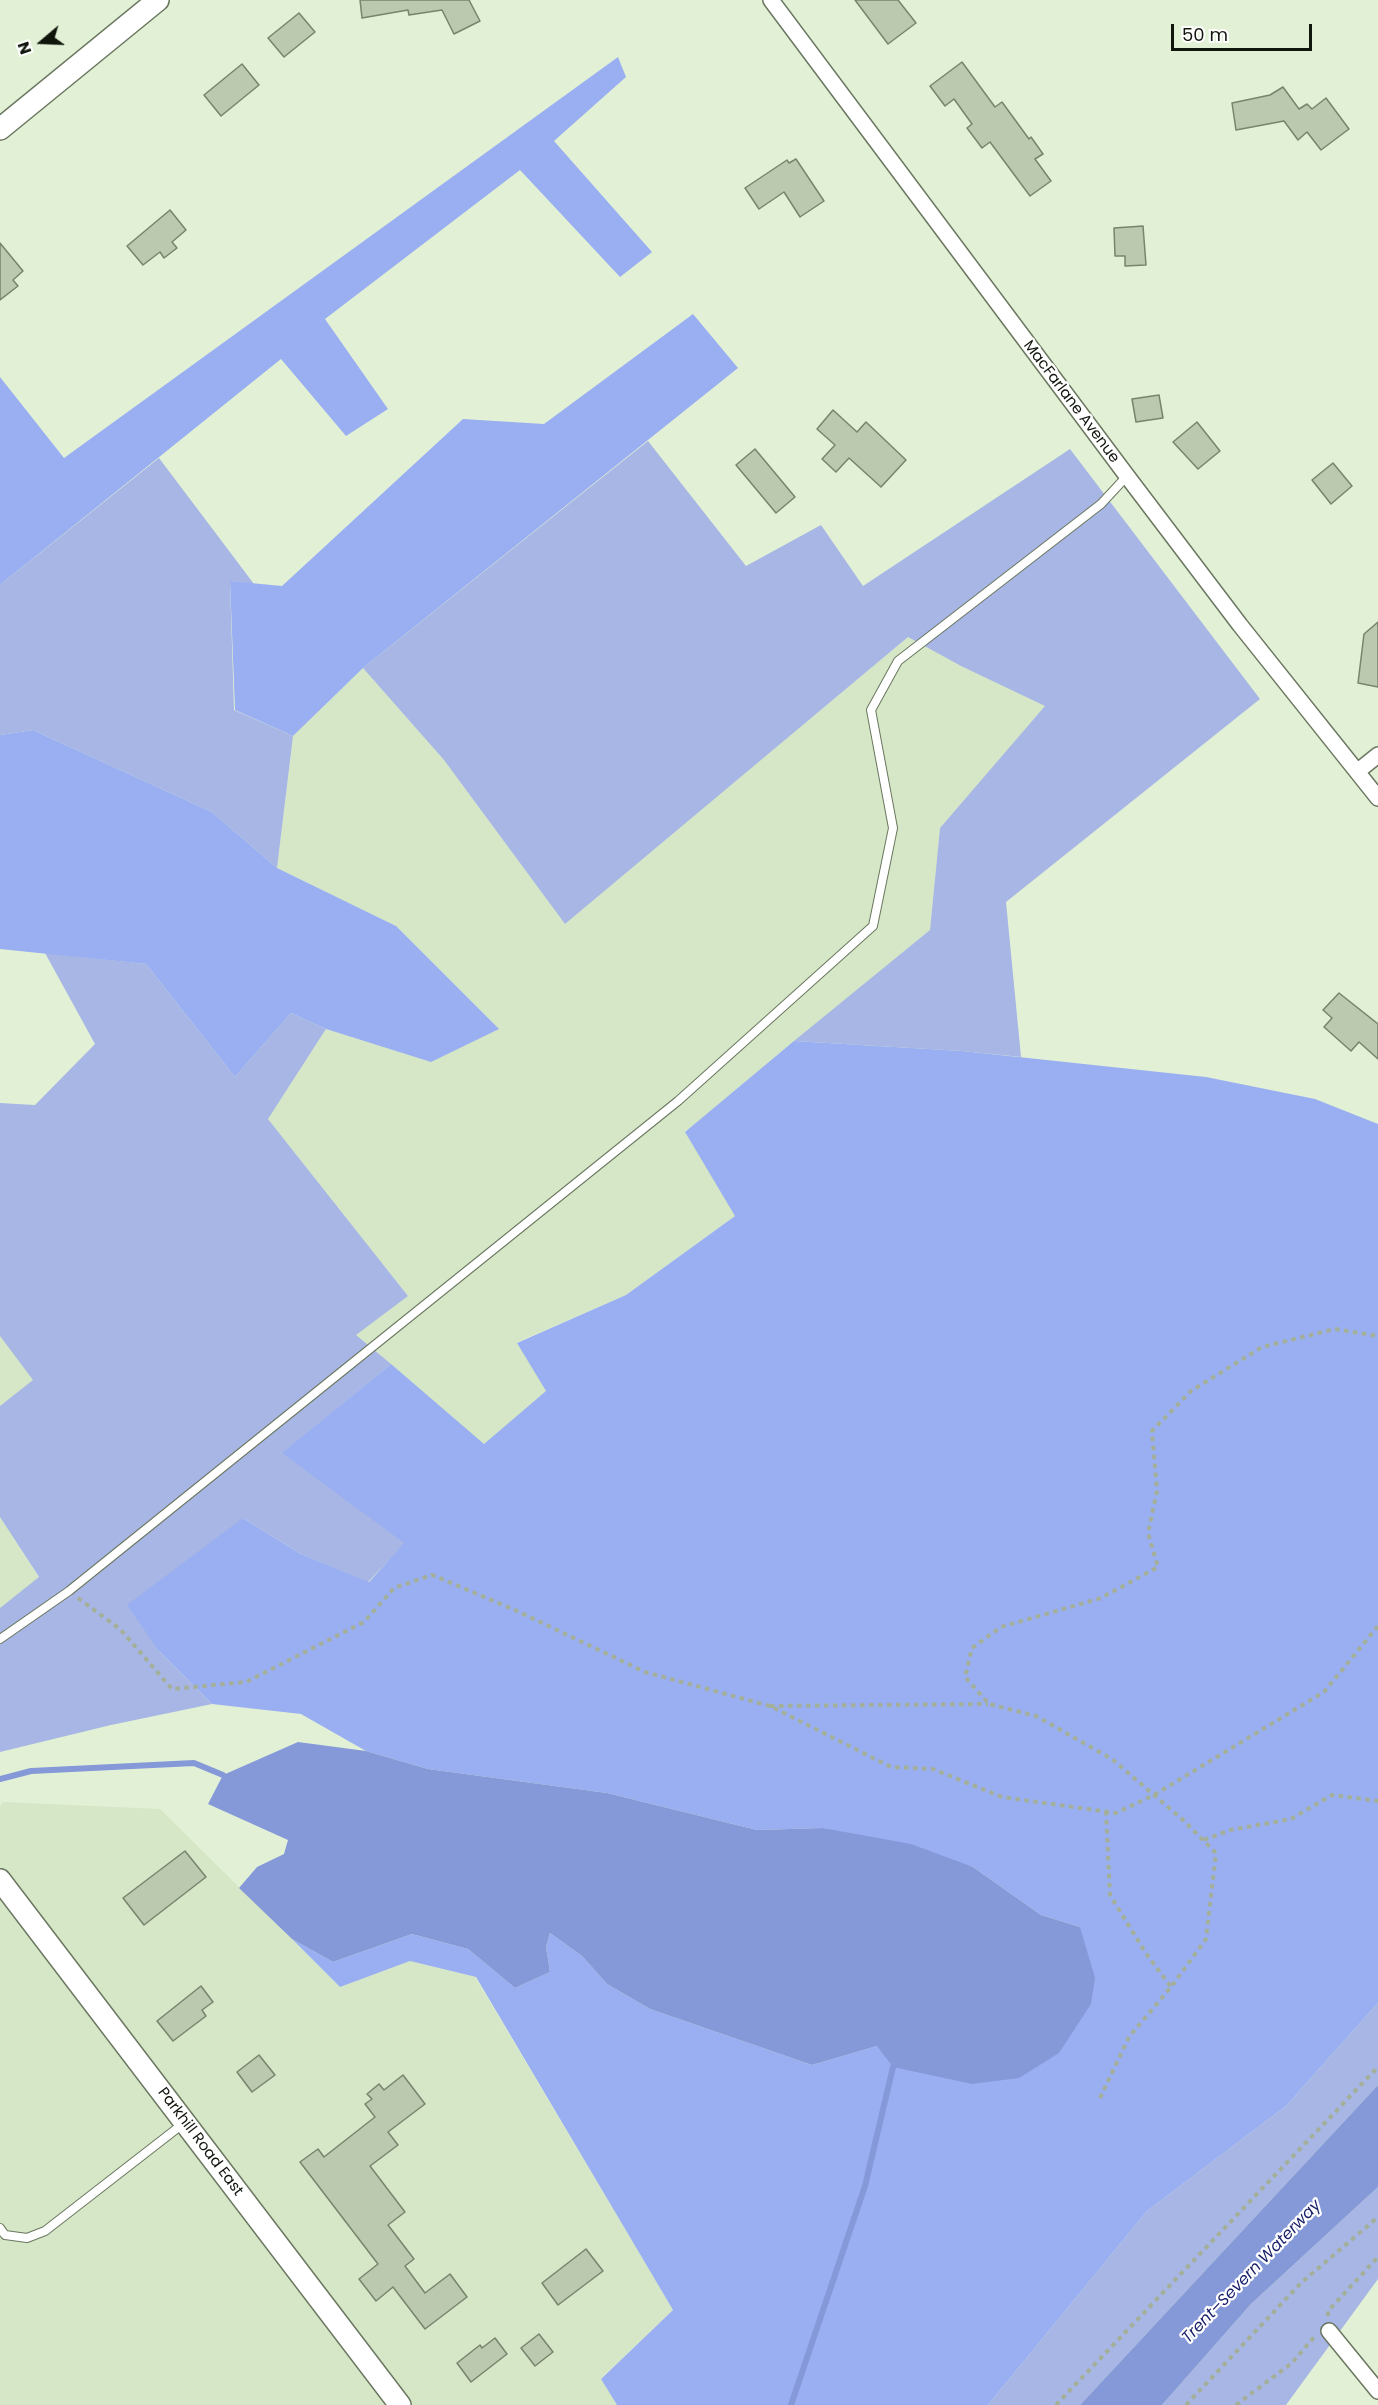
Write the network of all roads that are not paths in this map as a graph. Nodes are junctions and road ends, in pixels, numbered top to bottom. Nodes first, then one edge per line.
1 (158, 0) edge
2 (771, 0) edge
3 (0, 129) edge
4 (1127, 476) junction
5 (1378, 755) edge
6 (1358, 771) junction
7 (1378, 798) edge
8 (0, 1639) edge
9 (0, 1880) edge
10 (185, 2122) junction
11 (0, 2228) edge
12 (1329, 2331) road end
13 (1378, 2391) edge
14 (399, 2405) edge

1 - 3 main road
2 - 4 street, MacFarlane Avenue
4 - 6 street, MacFarlane Avenue
4 - 8 lane
5 - 6 street
6 - 7 street, MacFarlane Avenue
9 - 10 main road, Parkhill Road East
10 - 11 lane
10 - 14 main road, Parkhill Road East
12 - 13 street

